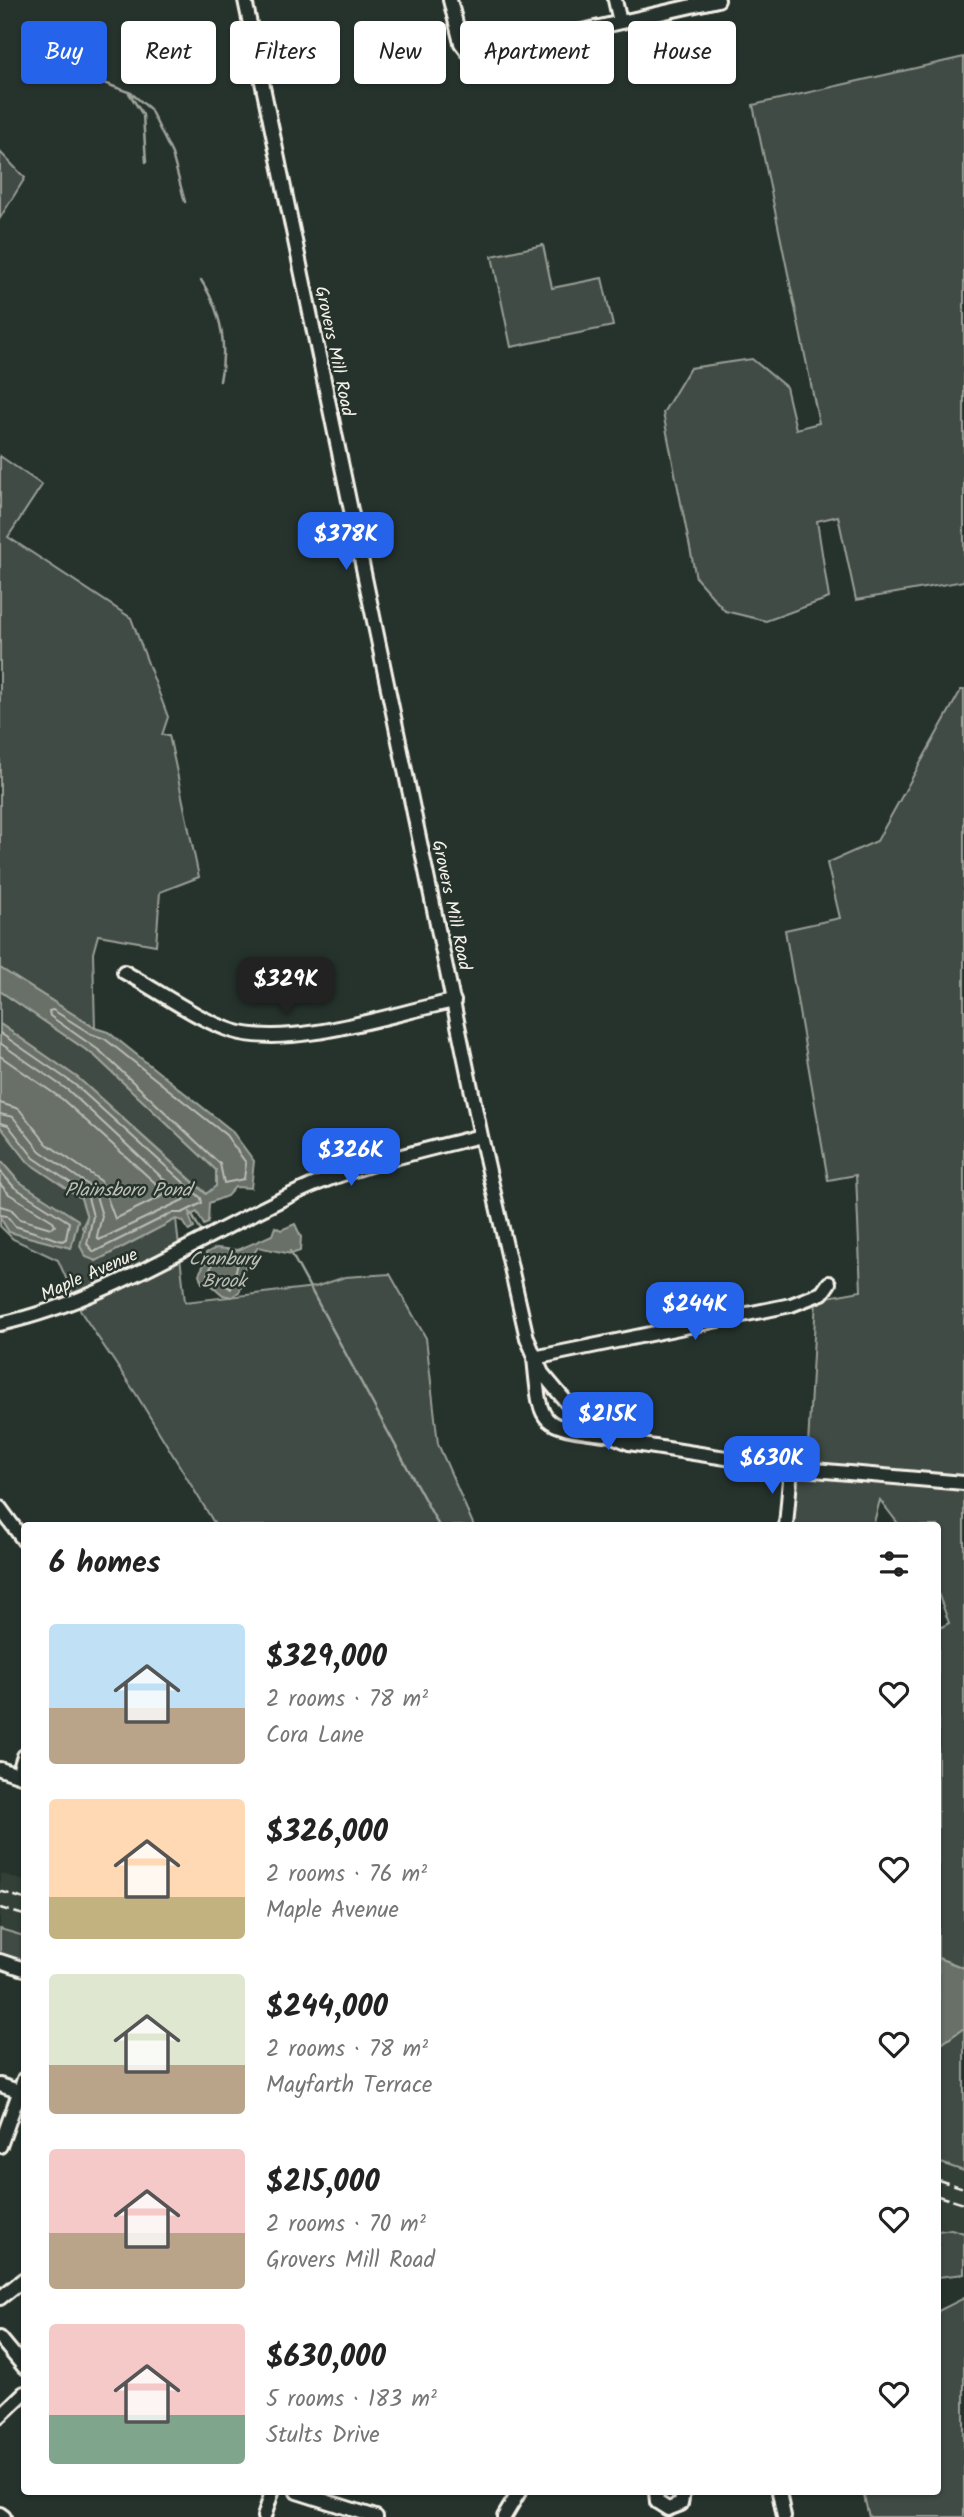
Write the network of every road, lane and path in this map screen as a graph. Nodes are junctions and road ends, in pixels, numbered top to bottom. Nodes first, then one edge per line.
1 (245, 0) edge
2 (450, 0) edge
3 (615, 0) edge
4 (718, 0) edge
5 (620, 22) junction
6 (124, 972) dead end
7 (454, 1001) junction
8 (481, 1136) junction
9 (829, 1283) dead end
10 (0, 1324) edge
11 (534, 1358) junction
12 (608, 1434) junction
13 (791, 1468) junction
14 (964, 1483) edge
15 (0, 1508) edge
16 (786, 1522) edge
17 (21, 1537) edge
18 (0, 1769) edge
19 (21, 1776) edge
20 (0, 1961) edge
21 (21, 1968) edge
22 (0, 2085) edge
23 (21, 2088) edge
24 (21, 2093) edge
25 (0, 2146) edge
26 (21, 2281) edge
27 (0, 2298) edge
28 (0, 2338) edge
29 (21, 2363) edge
30 (21, 2396) edge
31 (0, 2416) edge
32 (271, 2495) edge
33 (306, 2495) edge
34 (517, 2495) edge
35 (657, 2495) edge
36 (682, 2495) edge
37 (780, 2495) edge
38 (264, 2517) edge
39 (376, 2517) edge
40 (504, 2517) edge
41 (784, 2517) edge

1 - 7 street, Grovers Mill Road
2 - 5 street
3 - 5 street
4 - 5 street
6 - 7 street
7 - 8 street, Grovers Mill Road
8 - 10 street, Maple Avenue
8 - 11 street, Grovers Mill Road
9 - 11 street
11 - 12 street, Grovers Mill Road
11 - 12 street
12 - 13 street, Grovers Mill Road
13 - 14 street, Grovers Mill Road
13 - 16 street
15 - 17 street
18 - 19 street
20 - 21 street
22 - 23 street
24 - 25 street
26 - 27 street
28 - 29 street
30 - 31 street
32 - 38 street
33 - 39 street
34 - 40 street
35 - 36 street
37 - 41 street

